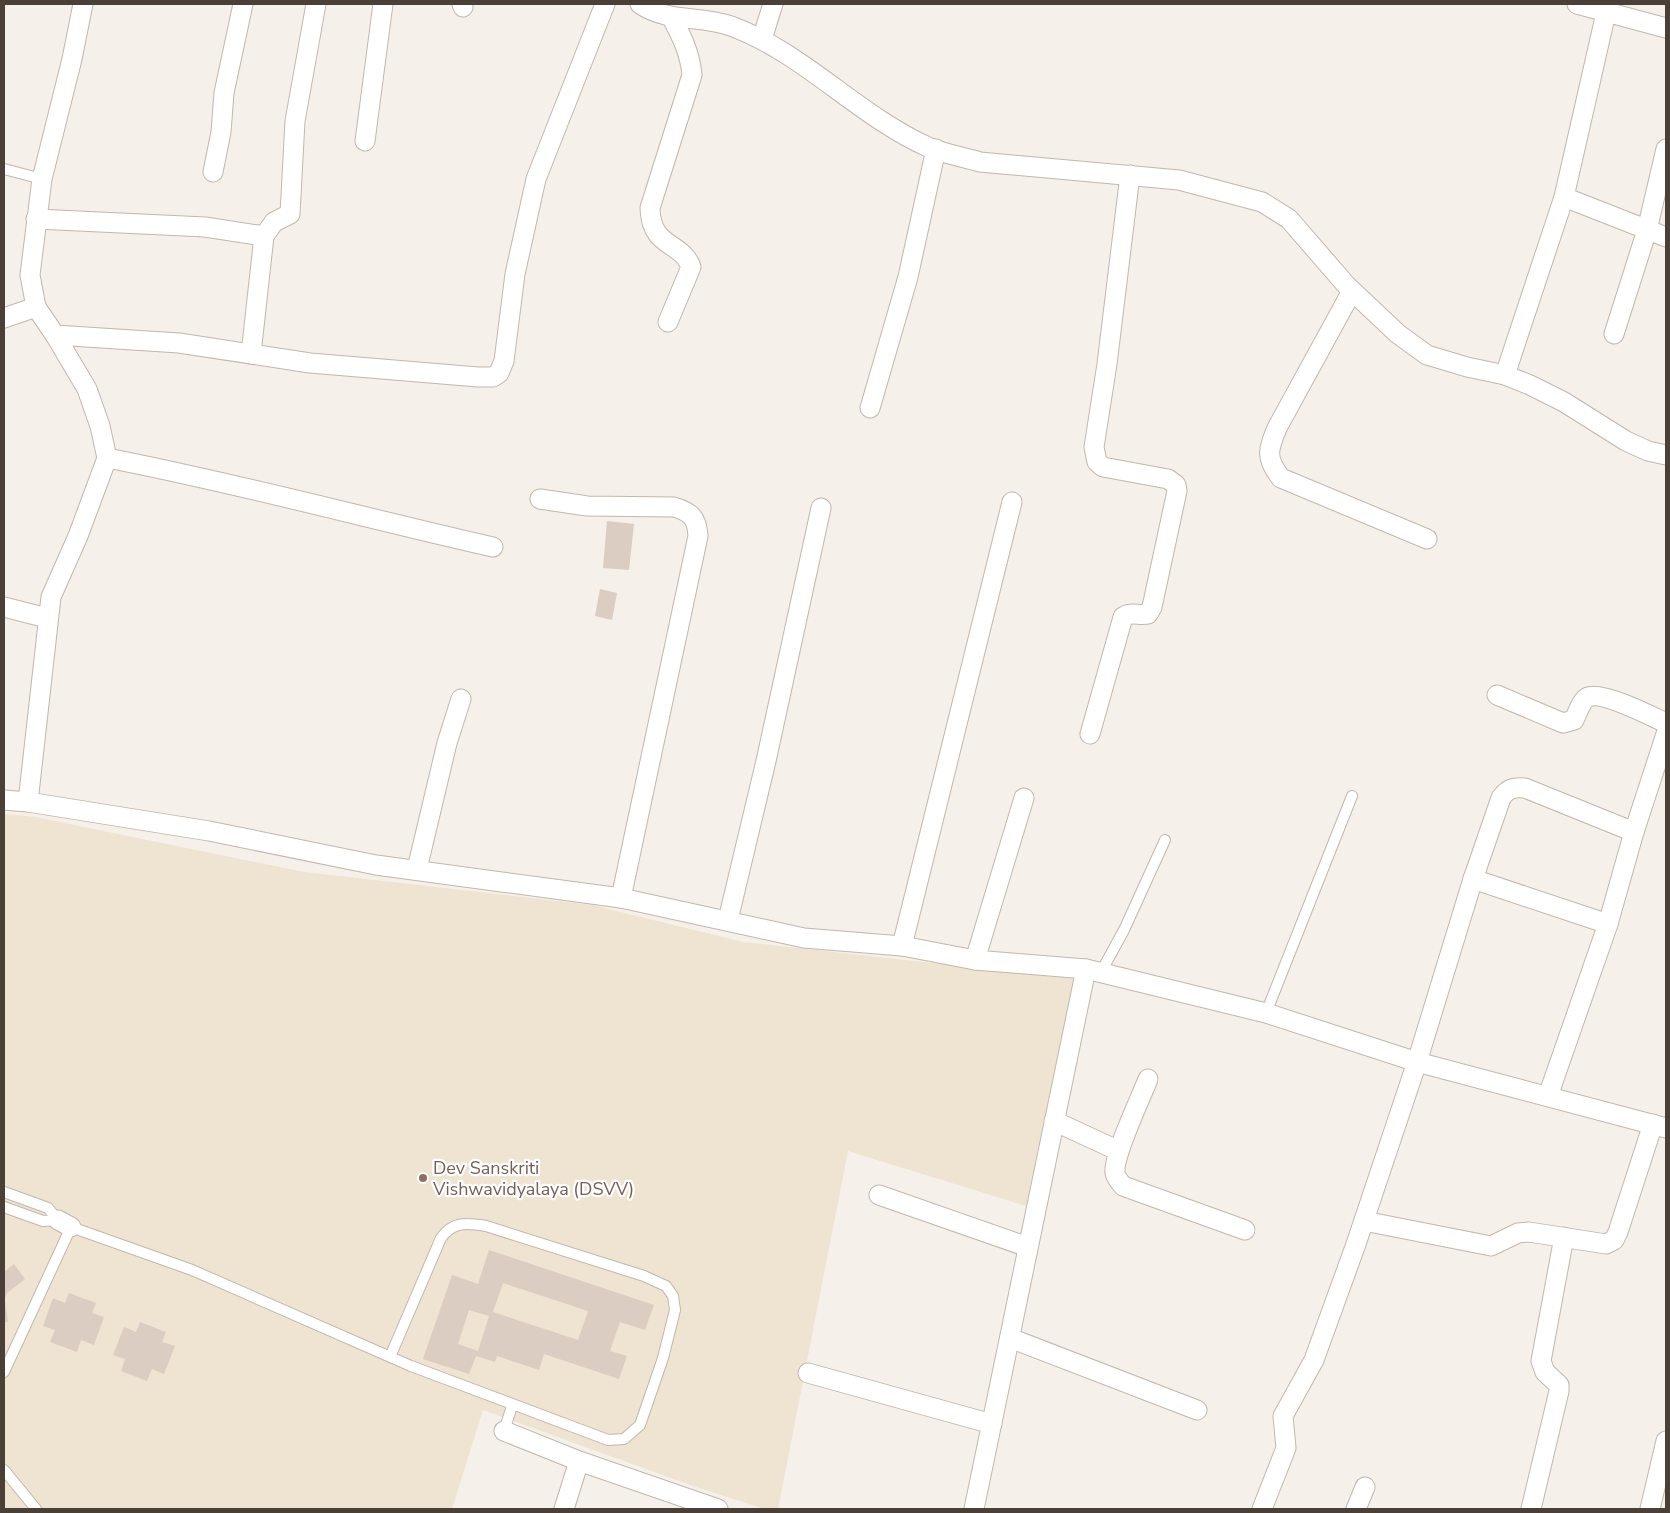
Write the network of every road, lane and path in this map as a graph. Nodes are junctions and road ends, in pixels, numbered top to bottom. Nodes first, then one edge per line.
1 (83, 4) edge
2 (243, 4) edge
3 (316, 4) edge
4 (383, 4) edge
5 (605, 4) edge
6 (640, 4) edge
7 (773, 4) edge
8 (1577, 4) edge
9 (1607, 7) edge
10 (672, 18) junction
11 (1666, 28) edge
12 (762, 39) junction
13 (365, 142) dead end
14 (936, 149) junction
15 (1666, 149) edge
16 (4, 169) edge
17 (213, 172) dead end
18 (1130, 175) junction
19 (42, 179) junction
20 (1564, 197) junction
21 (36, 219) junction
22 (1647, 230) junction
23 (264, 236) junction
24 (1666, 238) edge
25 (1352, 291) junction
26 (36, 307) junction
27 (4, 318) edge
28 (668, 322) dead end
29 (1614, 334) dead end
30 (55, 335) junction
31 (251, 354) junction
32 (1505, 374) junction
33 (870, 408) dead end
34 (1666, 455) edge
35 (107, 458) junction
36 (540, 499) dead end
37 (1012, 502) dead end
38 (821, 508) dead end
39 (1427, 539) dead end
40 (493, 548) dead end
41 (4, 607) edge
42 (47, 618) junction
43 (1497, 695) dead end
44 (461, 699) dead end
45 (1666, 723) edge
46 (1090, 734) dead end
47 (1666, 734) edge
48 (1352, 796) dead end
49 (1024, 798) dead end
50 (4, 800) edge
51 (28, 802) junction
52 (1634, 832) junction
53 (1165, 840) dead end
54 (417, 870) junction
55 (1473, 879) junction
56 (621, 898) junction
57 (728, 920) junction
58 (1608, 924) junction
59 (902, 946) junction
60 (975, 960) junction
61 (1094, 971) junction
62 (1266, 1012) junction
63 (1417, 1062) junction
64 (1148, 1079) dead end
65 (1548, 1096) junction
66 (1054, 1121) junction
67 (1660, 1126) edge
68 (1119, 1152) junction
69 (4, 1192) edge
70 (879, 1195) dead end
71 (4, 1207) edge
72 (1364, 1221) junction
73 (64, 1224) junction
74 (1245, 1230) dead end
75 (1564, 1237) junction
76 (1028, 1247) junction
77 (1010, 1338) junction
78 (390, 1357) junction
79 (4, 1372) edge
80 (808, 1373) dead end
81 (512, 1406) junction
82 (1197, 1410) dead end
83 (992, 1424) junction
84 (504, 1431) joint
85 (1666, 1441) edge
86 (579, 1461) junction
87 (4, 1470) edge
88 (1365, 1487) dead end
89 (676, 1502) edge
90 (36, 1509) edge
91 (564, 1509) edge
92 (718, 1509) edge
93 (974, 1509) edge
94 (1262, 1509) edge
95 (1356, 1509) edge
96 (1531, 1509) edge
97 (1650, 1509) edge

1 - 19 street
2 - 17 street
3 - 23 street
4 - 13 street
5 - 31 street
6 - 10 street
7 - 12 street
8 - 9 street
9 - 11 street
9 - 20 street
10 - 12 street
10 - 28 street
12 - 14 street
14 - 18 street
14 - 33 street
15 - 22 street
16 - 19 lane
18 - 25 street
18 - 46 street
19 - 21 street
20 - 22 street
20 - 32 street
21 - 23 street
21 - 26 street
22 - 24 street
22 - 29 street
23 - 31 street
25 - 32 street
25 - 39 street
26 - 27 street
26 - 30 street
30 - 31 street
30 - 35 street
32 - 34 street
35 - 40 street
35 - 42 street
36 - 56 street
37 - 59 street
38 - 57 street
41 - 42 street
42 - 51 street
43 - 45 street
44 - 54 street
47 - 52 street
48 - 62 lane
49 - 60 street
50 - 51 street
51 - 54 street
52 - 55 street
52 - 58 street
53 - 61 lane
54 - 56 street
55 - 58 street
55 - 63 street
56 - 57 street
57 - 59 street
58 - 65 street
59 - 60 street
60 - 61 street
61 - 62 street
61 - 66 street
62 - 63 street
63 - 65 street
63 - 72 street
64 - 68 street
65 - 67 street
66 - 68 street
66 - 76 street
67 - 75 street
68 - 74 street
69 - 73 lane
70 - 76 street
71 - 73 lane
72 - 75 street
72 - 94 street
73 - 78 lane
73 - 79 lane
75 - 96 street
76 - 77 street
77 - 82 street
77 - 83 street
78 - 81 lane
78 - 81 lane
80 - 83 street
81 - 84 lane
83 - 93 street
84 - 86 street
85 - 97 street
86 - 89 street
86 - 91 street
87 - 90 lane
88 - 95 street
89 - 92 street

